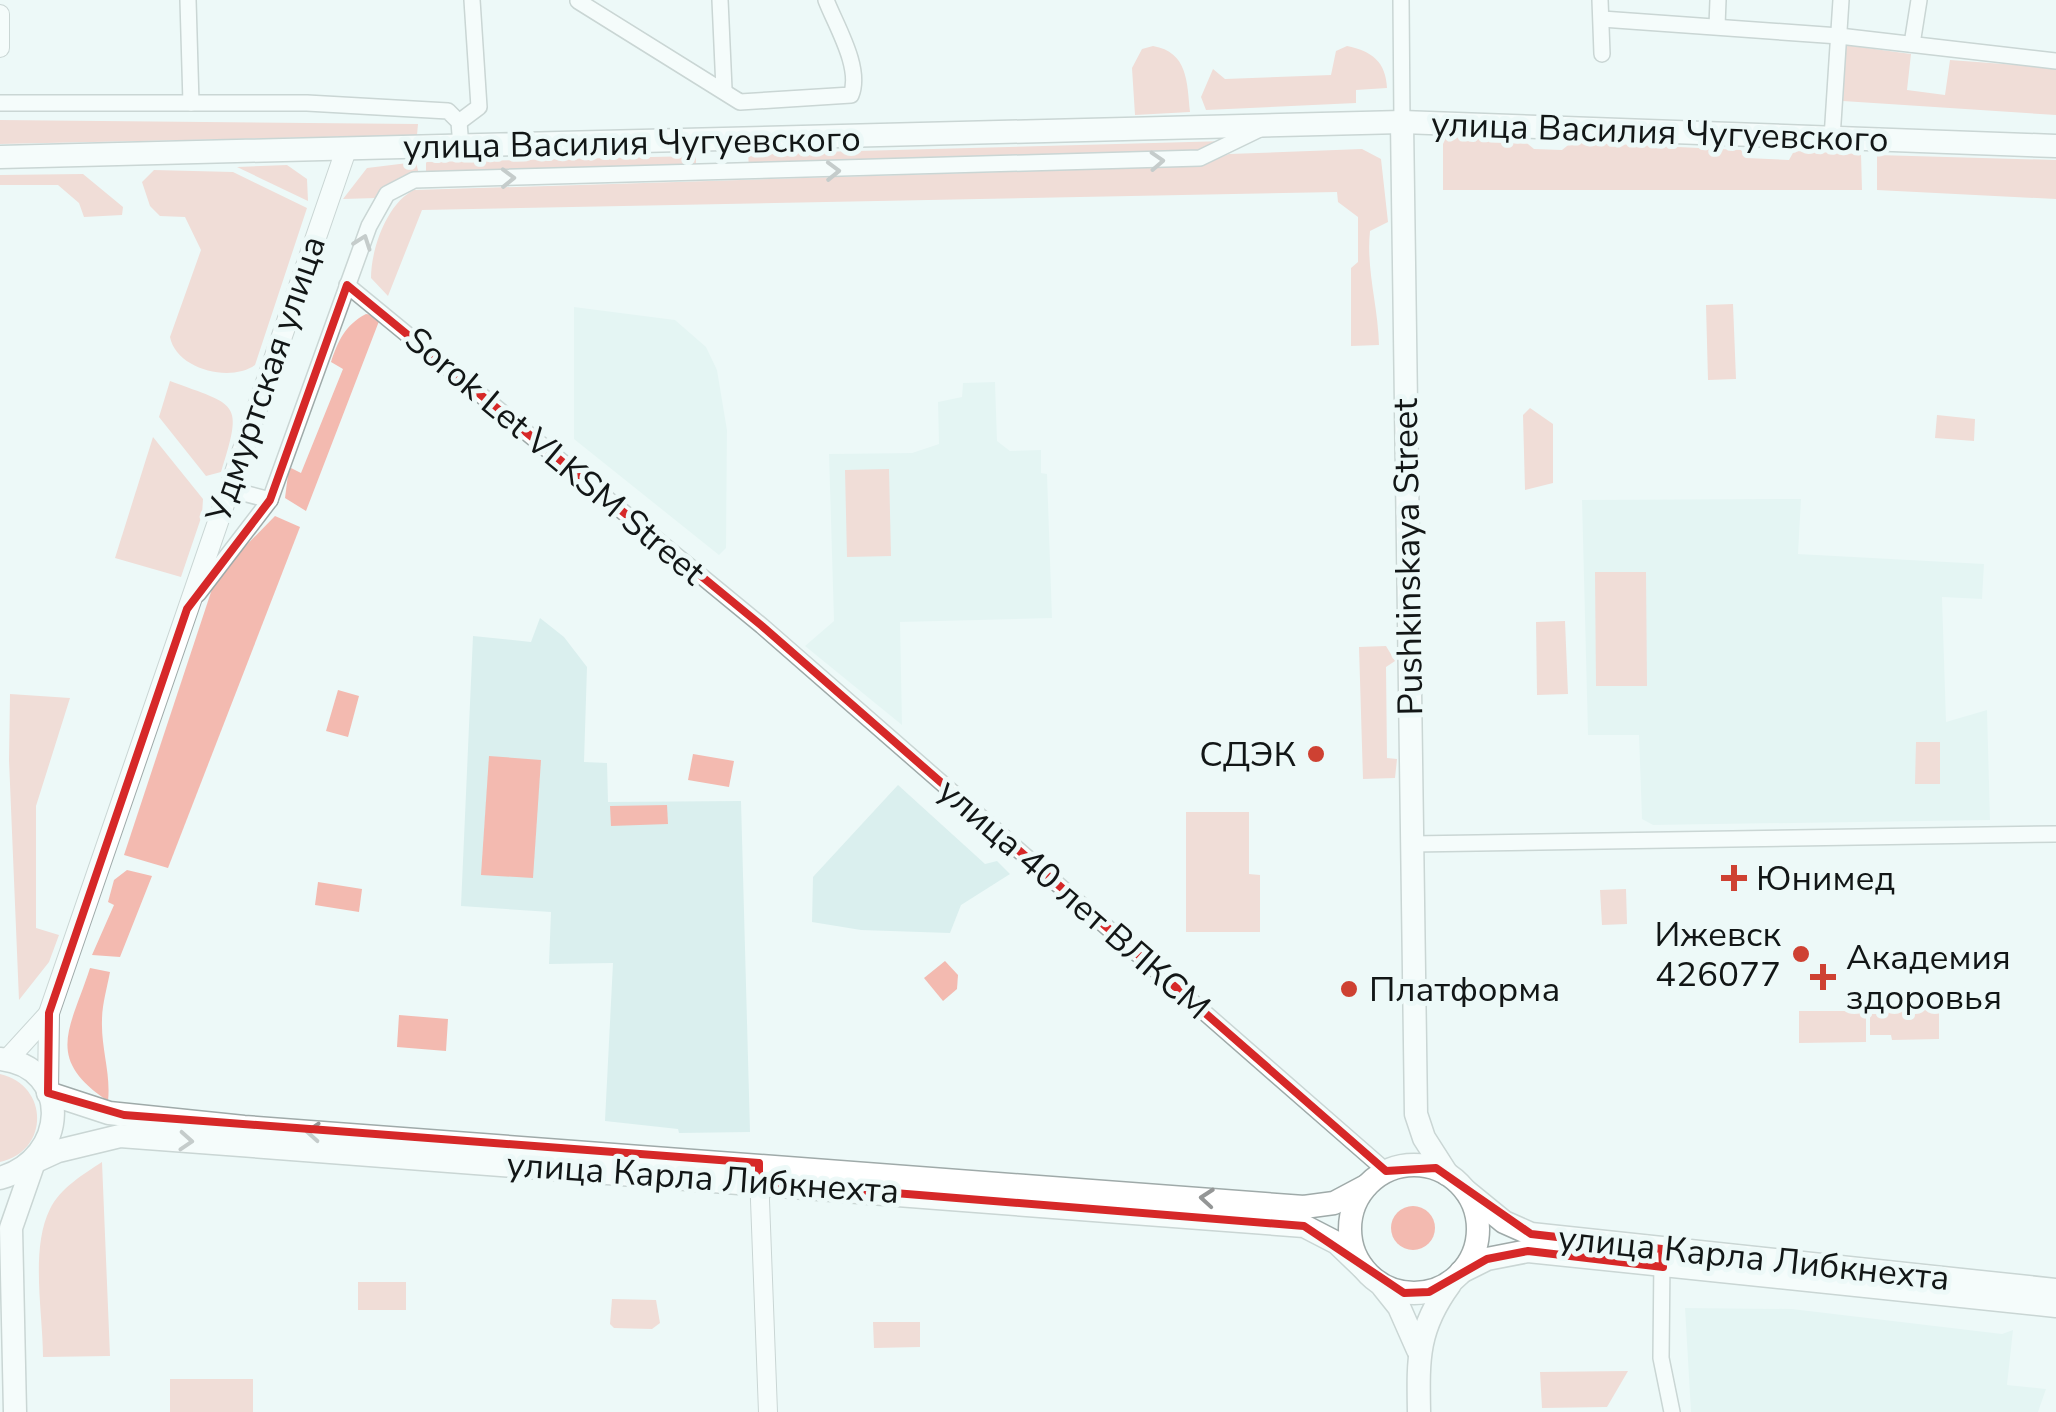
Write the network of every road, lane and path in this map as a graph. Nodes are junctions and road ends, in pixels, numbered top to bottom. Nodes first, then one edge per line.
1 (188, 0) edge
2 (472, 0) edge
3 (720, 0) edge
4 (826, 0) edge
5 (1401, 0) edge
6 (1600, 0) edge
7 (1718, 0) edge
8 (1841, 0) edge
9 (1919, 0) edge
10 (578, 1) edge
11 (0, 14) edge
12 (1602, 19) junction
13 (1717, 26) junction
14 (1839, 36) junction
15 (1912, 44) junction
16 (0, 48) edge
17 (1602, 54) dead end
18 (2056, 61) edge
19 (724, 88) junction
20 (0, 102) edge
21 (191, 103) junction
22 (460, 122) junction
23 (1402, 122) junction
24 (1264, 128) junction
25 (1832, 138) junction
26 (2056, 146) edge
27 (460, 147) junction
28 (346, 150) junction
29 (0, 156) edge
30 (383, 201) joint
31 (347, 285) junction
32 (228, 488) junction
33 (270, 500) junction
34 (187, 609) junction
35 (2056, 834) edge
36 (1412, 844) junction
37 (49, 1013) junction
38 (4, 1059) edge
39 (48, 1092) junction
40 (1416, 1114) junction
41 (34, 1162) junction
42 (1386, 1171) junction
43 (759, 1172) junction
44 (1447, 1174) junction
45 (0, 1178) edge
46 (1366, 1186) junction
47 (1466, 1191) junction
48 (1651, 1256) junction
49 (1362, 1268) junction
50 (1457, 1277) junction
51 (1380, 1284) junction
52 (2056, 1290) edge
53 (2056, 1306) edge
54 (1418, 1350) junction
55 (15, 1412) edge
56 (768, 1412) edge
57 (1419, 1412) edge
58 (1672, 1412) edge

1 - 21 street
2 - 22 street
3 - 19 street
4 - 19 street
5 - 23 street, Pushkinskaya Street
6 - 12 street
7 - 13 street
8 - 14 street
9 - 15 street
10 - 19 street
11 - 16 street
12 - 13 street
12 - 17 street
13 - 14 street
14 - 15 street
14 - 25 street
15 - 18 street
20 - 21 street
21 - 22 street
22 - 27 street
23 - 24 main road, улица Василия Чугуевского
23 - 25 main road, улица Василия Чугуевского
23 - 36 main road, Pushkinskaya Street
24 - 27 main road, улица Василия Чугуевского
30 -> 24 street, улица Василия Чугуевского
25 - 26 main road, улица Василия Чугуевского
27 - 28 main road, улица Василия Чугуевского
28 - 29 main road, улица Василия Чугуевского
28 - 32 main road, Удмуртская улица
31 -> 30 street, Удмуртская улица
31 - 33 street, Удмуртская улица
31 - 42 street, улица 40 лет ВЛКСМ
32 - 33 street
32 - 34 main road, Удмуртская улица
33 - 34 street, Удмуртская улица
34 - 37 main road, Удмуртская улица
35 - 36 street
36 - 40 main road, Pushkinskaya Street
37 - 38 main road, Удмуртская улица
37 - 39 main road, Удмуртская улица
38 - 39 main road, улица Карла Либкнехта
39 - 41 main road
43 -> 39 main road, улица Карла Либкнехта
40 - 42 main road, Pushkinskaya Street
40 - 44 main road, Pushkinskaya Street
41 -> 43 main road, улица Карла Либкнехта
41 - 45 main road, улица Карла Либкнехта
41 - 55 main road
42 - 44 main road
42 - 46 main road
46 -> 43 main road, улица Карла Либкнехта
43 - 49 main road, улица Карла Либкнехта
43 - 56 street
44 - 47 main road
46 - 49 main road
47 - 48 main road, улица Карла Либкнехта
47 - 50 main road
48 - 50 main road, улица Карла Либкнехта
48 - 52 main road, улица Карла Либкнехта
48 - 53 main road, улица Карла Либкнехта
48 - 58 street
49 - 51 main road
50 - 51 main road
50 - 54 main road
51 - 54 main road
54 - 57 main road

